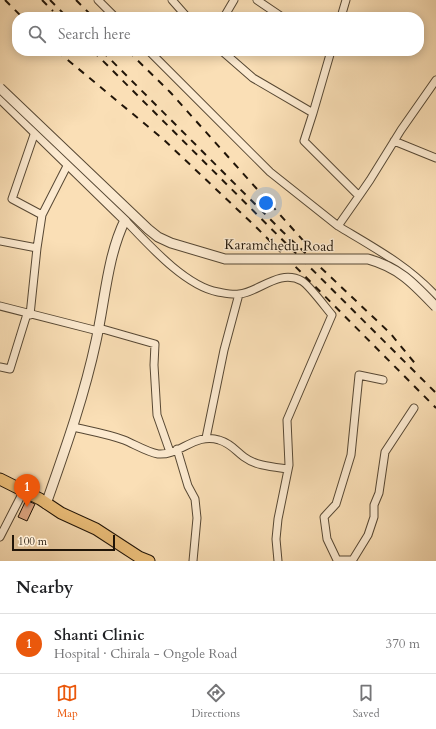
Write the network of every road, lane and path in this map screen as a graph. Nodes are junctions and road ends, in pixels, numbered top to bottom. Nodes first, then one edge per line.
1 (98, 0) edge
2 (172, 0) edge
3 (234, 0) edge
4 (257, 0) edge
5 (346, 0) edge
6 (110, 12) edge
7 (183, 12) edge
8 (227, 12) edge
9 (275, 12) edge
10 (342, 12) edge
11 (154, 56) edge
12 (228, 56) edge
13 (330, 56) edge
14 (436, 80) edge
15 (0, 88) edge
16 (0, 98) edge
17 (313, 114) junction
18 (35, 132) junction
19 (394, 141) junction
20 (436, 158) edge
21 (68, 164) junction
22 (359, 196) junction
23 (42, 215) junction
24 (125, 220) junction
25 (338, 226) junction
26 (0, 241) edge
27 (37, 248) junction
28 (239, 294) junction
29 (436, 296) edge
30 (0, 306) edge
31 (436, 307) edge
32 (28, 314) junction
33 (98, 330) junction
34 (0, 367) edge
35 (383, 380) dead end
36 (414, 408) dead end
37 (73, 428) junction
38 (206, 438) junction
39 (174, 450) junction
40 (288, 469) junction
41 (0, 479) edge
42 (0, 486) edge
43 (21, 496) junction
44 (46, 504) junction
45 (0, 537) edge
46 (352, 560) edge
47 (149, 561) edge
48 (193, 561) edge
49 (278, 561) edge

1 - 6 street
2 - 7 street
3 - 8 street
4 - 9 street
5 - 10 street
11 - 25 street
12 - 17 street
13 - 17 street
14 - 19 street
15 - 31 street, Karamchedu Road, bridge
16 - 18 street
17 - 22 street
18 - 21 street
18 - 23 street
19 - 20 street
19 - 22 street
21 - 23 street
21 - 24 street
22 - 25 street
23 - 27 street
24 - 28 street
24 - 33 street
25 - 29 street
26 - 27 street
27 - 32 street
28 - 38 street
28 - 40 street
30 - 32 street
32 - 33 street
32 - 34 street
33 - 37 street
33 - 39 street
35 - 46 street
36 - 46 street
37 - 39 street
37 - 44 street
38 - 39 street
38 - 40 street
39 - 48 street
40 - 49 street
41 - 44 main road
42 - 43 main road
43 - 44 main road
43 - 45 street
44 - 47 main road

